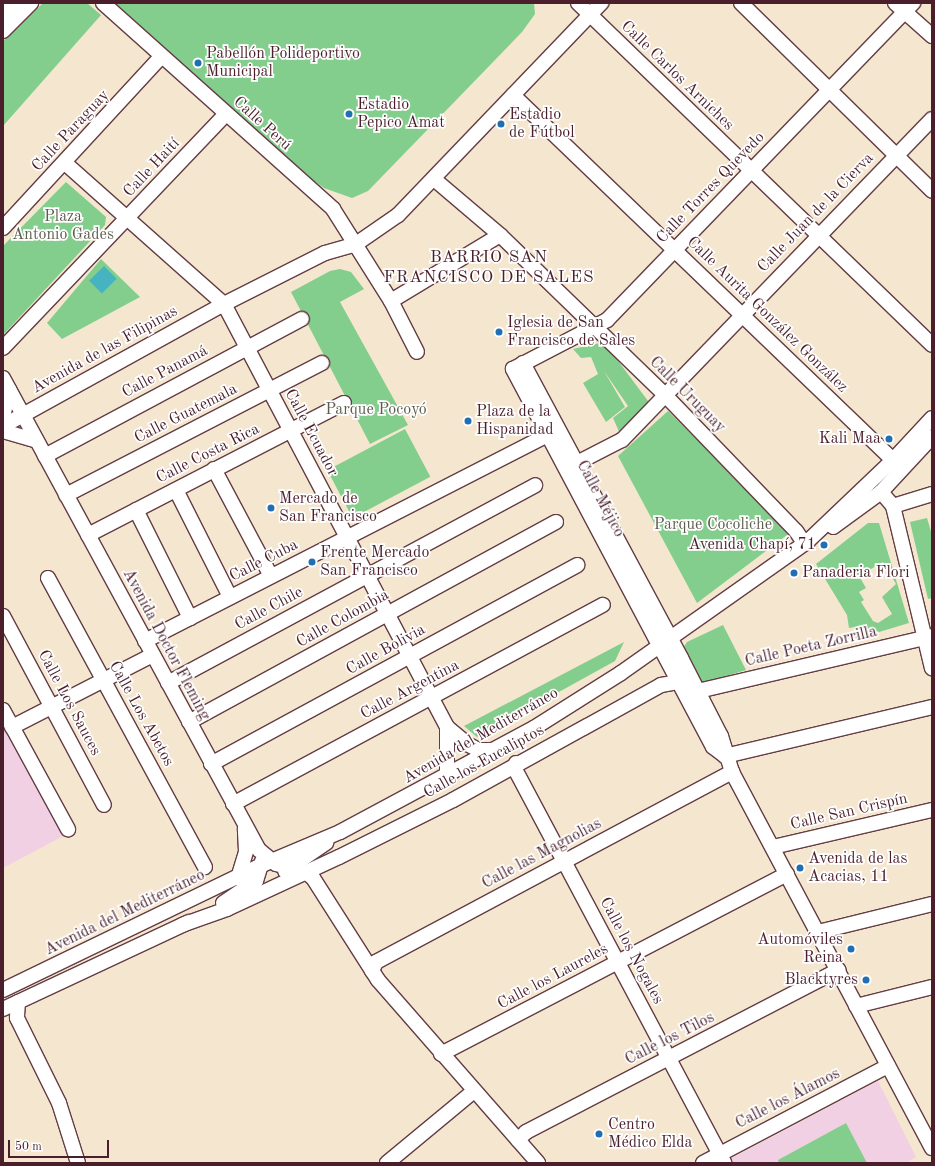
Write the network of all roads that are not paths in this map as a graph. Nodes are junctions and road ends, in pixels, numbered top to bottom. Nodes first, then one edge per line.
1 (14, 3) edge
2 (31, 3) edge
3 (102, 3) edge
4 (578, 3) edge
5 (601, 3) edge
6 (741, 3) edge
7 (904, 6) edge
8 (3, 14) edge
9 (589, 14) junction
10 (3, 31) edge
11 (932, 36) edge
12 (162, 57) junction
13 (830, 89) junction
14 (513, 95) junction
15 (225, 115) junction
16 (932, 119) edge
17 (896, 155) junction
18 (66, 163) junction
19 (750, 171) junction
20 (434, 179) junction
21 (932, 191) edge
22 (128, 218) junction
23 (3, 228) edge
24 (500, 235) junction
25 (818, 237) junction
26 (356, 244) junction
27 (675, 249) junction
28 (391, 301) junction
29 (224, 304) junction
30 (742, 314) junction
31 (302, 319) dead end
32 (591, 327) junction
33 (932, 345) edge
34 (247, 347) junction
35 (3, 348) edge
36 (417, 352) dead end
37 (322, 363) dead end
38 (518, 366) joint
39 (6, 384) edge
40 (270, 391) junction
41 (666, 396) junction
42 (344, 402) dead end
43 (23, 415) junction
44 (3, 417) edge
45 (932, 418) edge
46 (3, 426) edge
47 (291, 430) junction
48 (3, 431) edge
49 (552, 433) junction
50 (932, 437) edge
51 (37, 441) junction
52 (45, 456) junction
53 (893, 460) junction
54 (214, 469) junction
55 (571, 469) junction
56 (535, 486) dead end
57 (176, 490) junction
58 (881, 492) junction
59 (932, 494) edge
60 (66, 495) junction
61 (892, 506) junction
62 (136, 510) junction
63 (556, 522) dead end
64 (88, 535) junction
65 (347, 537) junction
66 (806, 542) junction
67 (577, 565) dead end
68 (271, 576) junction
69 (368, 576) junction
70 (48, 578) dead end
71 (230, 597) junction
72 (603, 605) dead end
73 (388, 614) junction
74 (3, 616) edge
75 (190, 618) junction
76 (928, 637) edge
77 (145, 641) junction
78 (664, 642) junction
79 (152, 655) junction
80 (410, 656) junction
81 (932, 668) edge
82 (103, 680) junction
83 (678, 682) junction
84 (168, 683) junction
85 (698, 691) junction
86 (432, 697) junction
87 (51, 706) junction
88 (932, 707) edge
89 (3, 710) edge
90 (189, 722) junction
91 (447, 726) junction
92 (12, 727) junction
93 (493, 750) junction
94 (725, 756) junction
95 (516, 763) junction
96 (211, 764) junction
97 (732, 772) junction
98 (447, 777) junction
99 (233, 804) junction
100 (104, 805) dead end
101 (932, 810) edge
102 (245, 826) junction
103 (68, 829) dead end
104 (340, 832) junction
105 (773, 847) junction
106 (265, 860) junction
107 (565, 861) junction
108 (205, 866) dead end
109 (290, 868) junction
110 (305, 872) junction
111 (787, 874) junction
112 (238, 878) junction
113 (932, 904) edge
114 (220, 906) junction
115 (182, 925) junction
116 (818, 932) junction
117 (618, 962) junction
118 (838, 970) junction
119 (372, 971) junction
120 (932, 987) edge
121 (3, 990) edge
122 (18, 1002) junction
123 (856, 1006) junction
124 (3, 1008) edge
125 (441, 1054) junction
126 (669, 1059) junction
127 (888, 1066) junction
128 (474, 1090) junction
129 (926, 1123) edge
130 (518, 1140) junction
131 (932, 1148) edge
132 (721, 1159) edge
133 (78, 1163) edge
134 (387, 1163) edge
135 (538, 1163) edge
136 (703, 1163) edge

1 - 8 street
2 - 10 street
3 - 12 street, Calle Perú
4 - 9 street, Calle Carlos Arniches
5 - 9 street, Avenida de las Filipinas
6 - 13 street
7 - 11 street
7 - 13 street, Calle Torres Quevedo
9 - 14 street, Avenida de las Filipinas
9 - 19 street, Calle Carlos Arniches
12 - 15 street, Calle Perú
12 - 18 street, Calle Paraguay
13 - 17 street
13 - 19 street, Calle Torres Quevedo
14 - 20 street, Avenida de las Filipinas
14 - 27 street, Calle Aurita González González
15 - 22 street, Calle Haití
15 - 26 street, Calle Perú
16 - 17 street, Calle Juan de la Cierva
17 - 21 street
17 - 25 street, Calle Juan de la Cierva
18 - 22 street
18 - 23 street, Calle Paraguay
19 - 25 street, Calle Carlos Arniches
19 - 27 street, Calle Torres Quevedo
20 - 24 street, Calle Uruguay
20 - 26 street, Avenida de las Filipinas
22 - 29 street
22 - 35 street, Calle Haití
24 - 28 street
24 - 32 street, Calle Uruguay
25 - 30 street, Calle Juan de la Cierva
25 - 33 street, Calle Carlos Arniches
26 - 28 street, Calle Perú
26 - 29 street, Avenida de las Filipinas
27 - 30 street, Calle Aurita González González
27 - 32 street, Calle Torres Quevedo
28 - 36 street, Calle Perú
29 - 34 street, Calle Ecuador
29 - 43 street, Avenida de las Filipinas
30 - 41 street, Calle Juan de la Cierva
30 - 53 street, Calle Aurita González González
31 - 34 street, Calle Panamá
32 - 38 street, Calle Torres Quevedo
32 - 41 street, Calle Uruguay
34 - 40 street, Calle Ecuador
34 - 52 street, Calle Panamá
37 - 40 street, Calle Guatemala
38 - 49 street, Calle Méjico
39 - 43 street, Avenida Doctor Fleming
39 - 44 street, Avenida Doctor Fleming
40 - 47 street, Calle Ecuador
40 - 60 street, Calle Guatemala
41 - 55 street, Calle Juan de la Cierva
41 - 66 street, Calle Uruguay
42 - 47 street, Calle Costa Rica
43 - 46 street, Avenida de las Filipinas
43 - 51 street, Avenida Doctor Fleming
45 - 53 street
47 - 54 street, Calle Costa Rica
47 - 65 street, Calle Ecuador
48 - 51 street
49 - 55 street, Calle Méjico
49 - 65 street, Calle Cuba
50 - 58 street
51 - 52 street, Avenida Doctor Fleming
52 - 60 street, Avenida Doctor Fleming
53 - 66 street
54 - 57 street, Calle Costa Rica
54 - 68 street
55 - 78 street, Calle Méjico
56 - 69 street, Calle Chile
57 - 62 street, Calle Costa Rica
57 - 71 street
58 - 61 street
58 - 66 street
59 - 61 street
60 - 64 street, Avenida Doctor Fleming
61 - 76 street
62 - 64 street, Calle Costa Rica
62 - 75 street
63 - 73 street, Calle Colombia
64 - 77 street, Avenida Doctor Fleming
65 - 68 street, Calle Cuba
65 - 69 street, Calle Ecuador
66 - 78 street, Avenida del Mediterráneo
67 - 80 street, Calle Bolivia
68 - 71 street, Calle Cuba
69 - 73 street, Calle Ecuador
69 - 84 street, Calle Chile
70 - 82 street, Calle Los Abetos
71 - 75 street, Calle Cuba
72 - 86 street, Calle Argentina
73 - 80 street, Calle Ecuador
73 - 90 street, Calle Colombia
74 - 87 street, Calle Los Sauces
75 - 77 street, Calle Cuba
76 - 81 street
76 - 85 street, Calle Poeta Zorrilla
77 - 79 street, Avenida Doctor Fleming
78 - 83 street
78 - 85 street
78 - 93 street, Avenida del Mediterráneo
79 - 82 street
79 - 84 street, Avenida Doctor Fleming
80 - 86 street, Calle Ecuador
80 - 96 street, Calle Bolivia
82 - 87 street
82 - 108 street, Calle Los Abetos
83 - 94 street
83 - 95 street, Calle los Eucaliptos
84 - 90 street, Avenida Doctor Fleming
85 - 94 street
86 - 91 street, Calle Ecuador
86 - 99 street, Calle Argentina
87 - 92 street
87 - 100 street, Calle Los Sauces
88 - 94 street
89 - 92 street
90 - 96 street, Avenida Doctor Fleming
91 - 93 street, Calle Ecuador
91 - 98 street, Calle Ecuador
92 - 103 street
93 - 98 street, Avenida del Mediterráneo
94 - 97 street
95 - 107 street, Calle los Nogales
95 - 110 street, Calle los Eucaliptos
96 - 99 street, Avenida Doctor Fleming
97 - 105 street
97 - 107 street, Calle las Magnolias
98 - 104 street, Avenida del Mediterráneo
99 - 102 street, Avenida Doctor Fleming
101 - 105 street, Calle San Crispín
102 - 106 street, Avenida Doctor Fleming
102 - 112 street
104 - 106 street, Avenida del Mediterráneo
104 - 109 street, Avenida del Mediterráneo
105 - 111 street
106 - 109 street
106 - 112 street, Avenida del Mediterráneo
106 - 114 street, Avenida del Mediterráneo
107 - 117 street, Calle los Nogales
107 - 119 street, Calle las Magnolias
109 - 110 street
109 - 114 street, Avenida del Mediterráneo
110 - 115 street, Avenida del Mediterráneo
110 - 119 street
111 - 116 street
111 - 117 street, Calle los Laureles
112 - 121 street, Avenida del Mediterráneo
113 - 116 street
114 - 115 street, Avenida del Mediterráneo
115 - 122 street, Avenida del Mediterráneo
116 - 118 street
117 - 125 street, Calle los Laureles
117 - 126 street, Calle los Nogales
118 - 123 street
118 - 126 street, Calle los Tilos
119 - 125 street
120 - 123 street
122 - 124 street, Avenida del Mediterráneo
122 - 133 street
123 - 127 street
125 - 128 street
126 - 130 street, Calle los Tilos
126 - 132 street, Calle los Nogales
127 - 129 street
127 - 132 street, Calle los Álamos
128 - 130 street
128 - 134 street
129 - 131 street
130 - 135 street
132 - 136 street, Calle los Álamos

